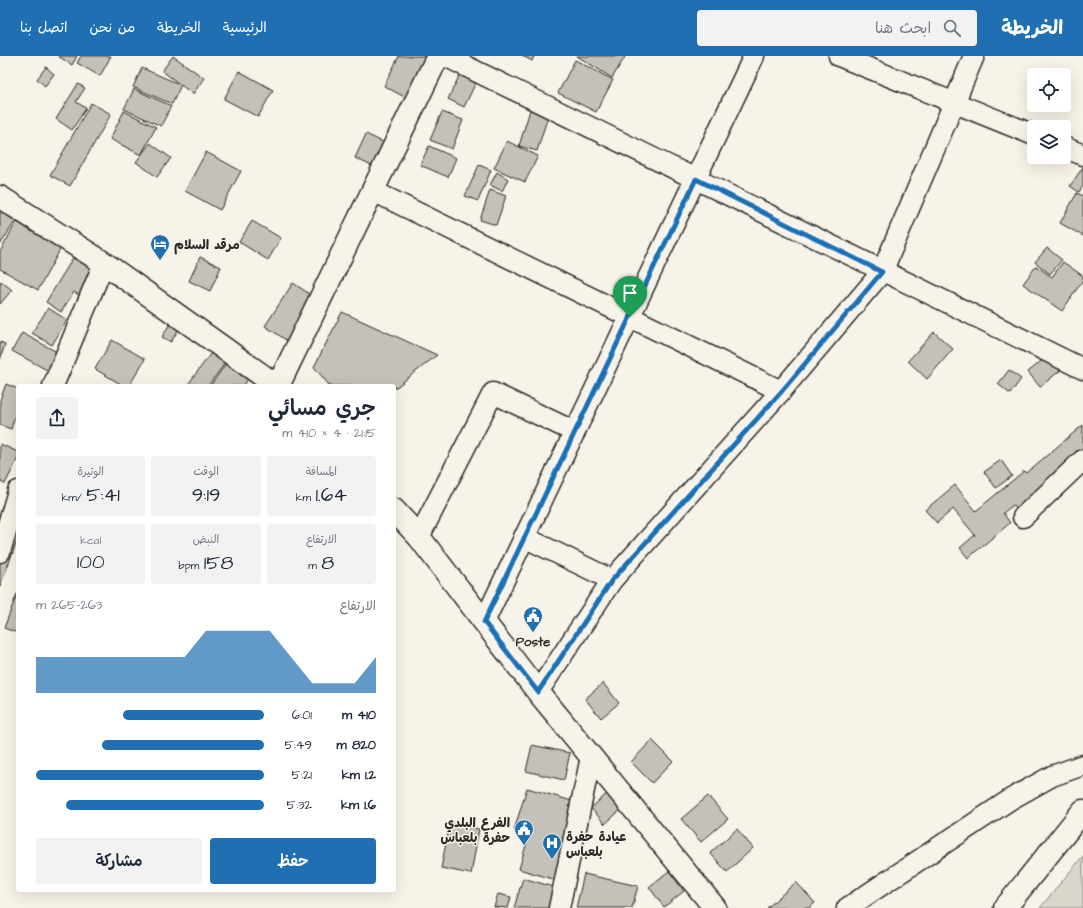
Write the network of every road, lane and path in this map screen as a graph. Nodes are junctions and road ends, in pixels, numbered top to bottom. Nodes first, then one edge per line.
1 (438, 56) edge
2 (445, 56) edge
3 (754, 56) edge
4 (839, 56) edge
5 (974, 56) edge
6 (954, 102) junction
7 (1027, 132) edge
8 (1071, 150) edge
9 (1083, 155) edge
10 (696, 179) junction
11 (372, 191) junction
12 (0, 197) edge
13 (104, 263) junction
14 (882, 272) junction
15 (630, 317) junction
16 (1083, 369) edge
17 (54, 384) edge
18 (275, 384) edge
19 (279, 384) edge
20 (782, 391) junction
21 (575, 432) junction
22 (1083, 460) edge
23 (16, 498) edge
24 (396, 512) edge
25 (1023, 517) dead end
26 (419, 537) junction
27 (524, 537) junction
28 (0, 552) edge
29 (612, 580) junction
30 (484, 622) junction
31 (538, 692) junction
32 (591, 757) junction
33 (1083, 765) edge
34 (1083, 811) edge
35 (559, 908) edge
36 (715, 908) edge
37 (847, 908) edge
38 (1005, 908) edge

1 - 11 street
2 - 10 street
3 - 10 street
4 - 6 street
5 - 6 street
6 - 7 street
6 - 14 street
8 - 9 street
10 - 14 street
10 - 15 street
11 - 15 street
11 - 19 street
12 - 13 street
13 - 17 street
13 - 18 street
14 - 16 street
14 - 20 street
15 - 20 street
15 - 21 street
20 - 29 street
21 - 26 street
21 - 27 street
22 - 25 street
23 - 28 street
24 - 26 street
26 - 30 street
27 - 29 street
27 - 30 street
29 - 31 street
30 - 31 street
31 - 32 street
32 - 35 street
32 - 36 street
33 - 37 street
34 - 38 street

